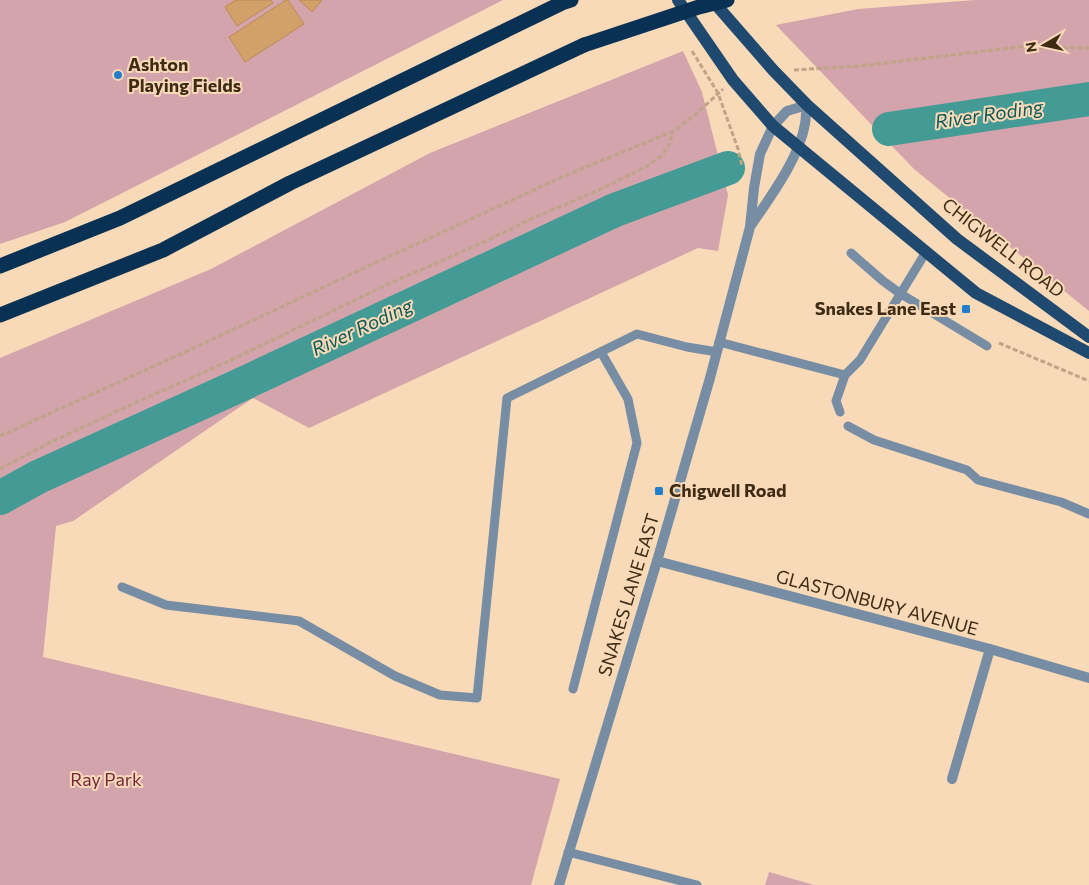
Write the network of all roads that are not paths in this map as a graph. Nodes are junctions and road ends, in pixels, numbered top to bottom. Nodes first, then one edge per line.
1 (678, 0) edge
2 (712, 0) edge
3 (727, 0) edge
4 (567, 2) edge
5 (807, 105) junction
6 (773, 126) junction
7 (798, 147) junction
8 (750, 227) junction
9 (926, 252) junction
10 (851, 253) dead end
11 (0, 266) edge
12 (901, 294) junction
13 (0, 315) edge
14 (1089, 337) edge
15 (987, 346) road end
16 (718, 347) junction
17 (601, 352) junction
18 (1089, 353) edge
19 (845, 376) junction
20 (840, 412) dead end
21 (848, 426) dead end
22 (1089, 514) edge
23 (656, 561) junction
24 (122, 587) dead end
25 (990, 649) junction
26 (1089, 678) edge
27 (573, 689) dead end
28 (952, 779) dead end
29 (568, 852) junction
30 (559, 885) edge
31 (697, 885) edge

1 - 6 main road
2 - 5 main road, CHIGWELL ROAD
3 - 13 highway, bridge
4 - 11 highway
5 - 6 street
5 - 7 street
5 - 14 main road, CHIGWELL ROAD
6 - 7 main road
6 - 8 street, SNAKES LANE EAST
7 - 8 street, SNAKES LANE EAST
7 - 9 main road
8 - 16 street, SNAKES LANE EAST
9 - 12 lane
9 - 18 main road
10 - 12 lane
12 - 15 lane
12 - 19 lane
16 - 17 lane
16 - 19 lane
16 - 23 street, SNAKES LANE EAST
17 - 24 lane
17 - 27 lane
19 - 20 lane
21 - 22 lane
23 - 25 street, GLASTONBURY AVENUE
23 - 29 street, SNAKES LANE EAST
25 - 26 street, GLASTONBURY AVENUE
25 - 28 street
29 - 30 street, SNAKES LANE EAST
29 - 31 lane

